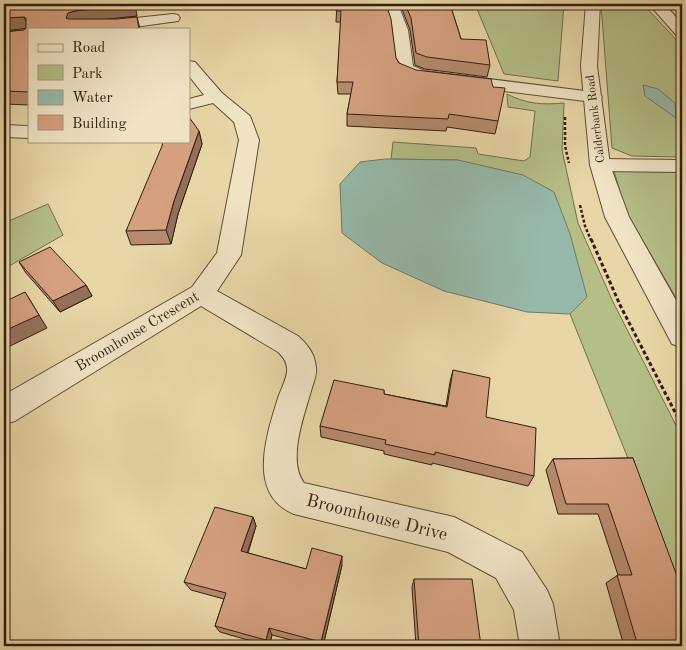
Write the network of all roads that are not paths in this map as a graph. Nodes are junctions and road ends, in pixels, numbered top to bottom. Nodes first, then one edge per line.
1 (391, 4) edge
2 (593, 4) edge
3 (682, 4) edge
4 (174, 17) edge
5 (87, 28) edge
6 (682, 33) edge
7 (190, 67) edge
8 (216, 97) junction
9 (593, 97) junction
10 (190, 104) edge
11 (4, 131) edge
12 (28, 132) edge
13 (600, 165) junction
14 (682, 166) edge
15 (201, 294) junction
16 (682, 336) edge
17 (4, 411) edge
18 (540, 646) edge

1 - 9 street
2 - 9 street, Calderbank Road
3 - 6 street
4 - 5 street
7 - 8 street, Broomhouse Crescent
8 - 10 street
8 - 15 street, Broomhouse Crescent
9 - 13 street, Calderbank Road
11 - 12 street
13 - 14 street
13 - 16 street, Calderbank Road
15 - 17 street, Broomhouse Crescent
15 - 18 street, Broomhouse Drive

